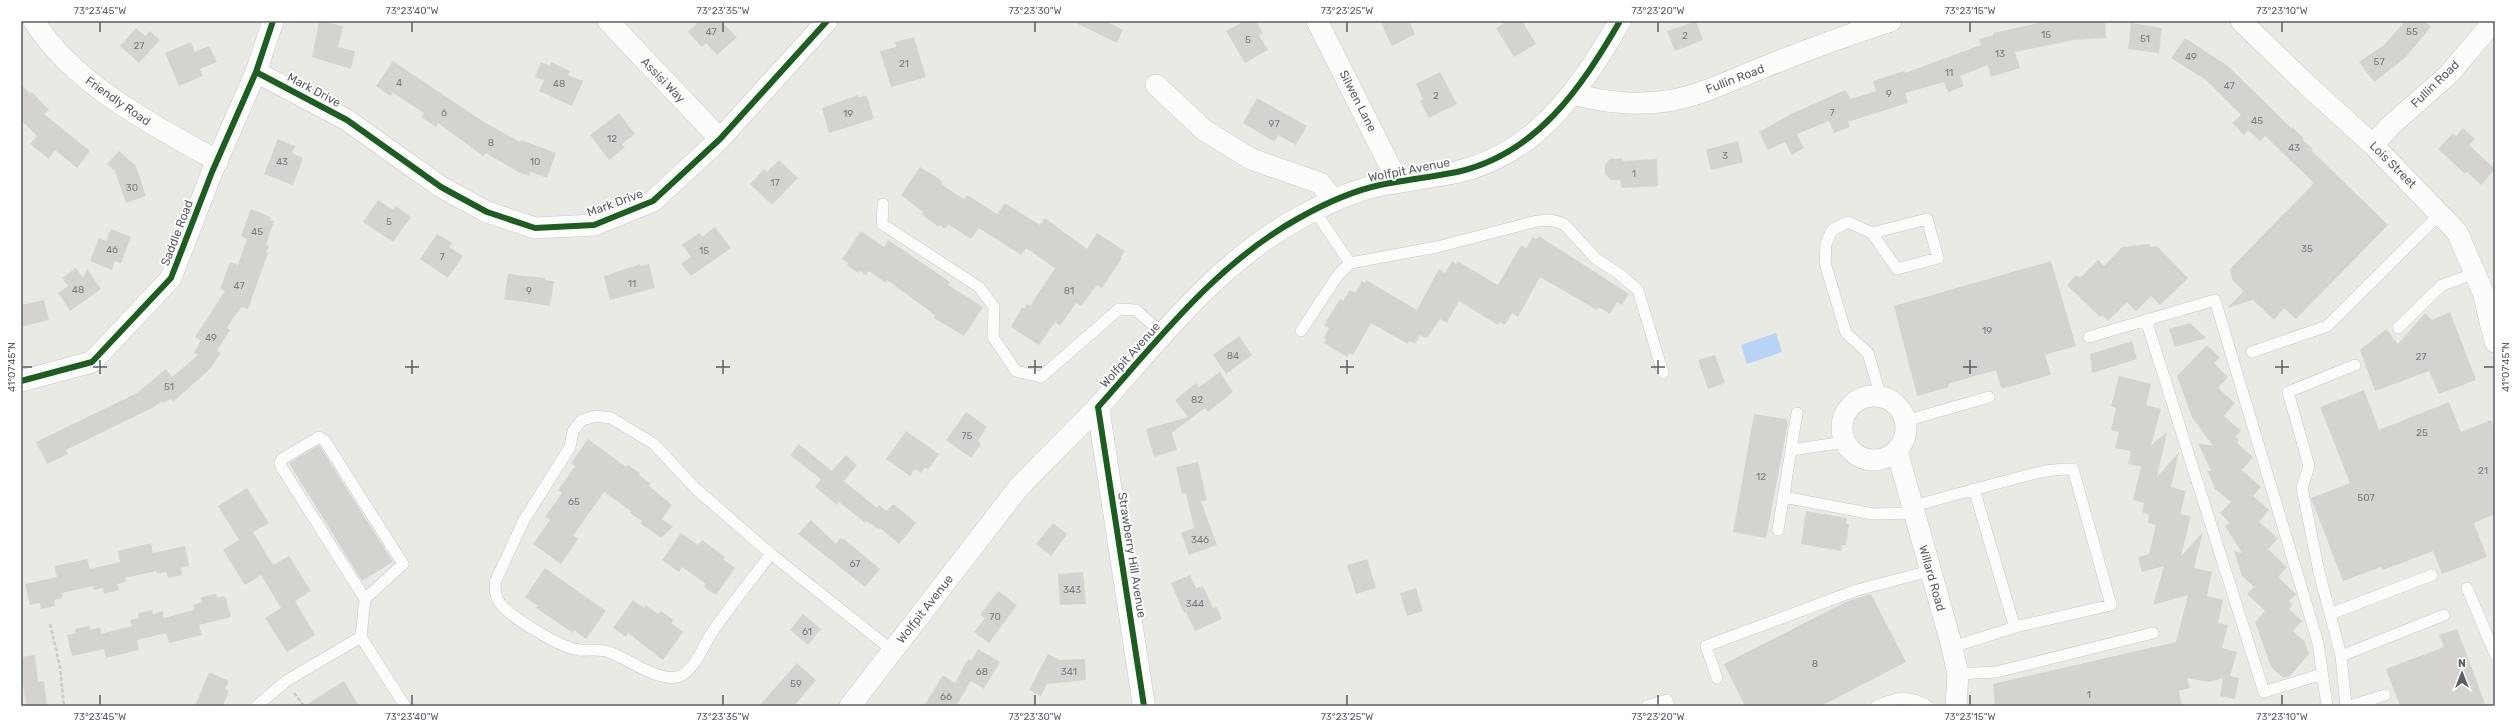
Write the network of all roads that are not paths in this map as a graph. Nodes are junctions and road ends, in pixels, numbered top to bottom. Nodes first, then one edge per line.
1 (34, 21) edge
2 (273, 21) edge
3 (608, 21) edge
4 (827, 21) edge
5 (1317, 21) edge
6 (1620, 21) edge
7 (1891, 21) edge
8 (2241, 21) edge
9 (2494, 21) edge
10 (256, 72) junction
11 (1156, 85) dead end
12 (1573, 94) junction
13 (720, 139) junction
14 (2373, 145) junction
15 (218, 161) junction
16 (1398, 182) junction
17 (1334, 201) junction
18 (883, 204) dead end
19 (1314, 210) junction
20 (2441, 213) junction
21 (1872, 233) junction
22 (1350, 263) junction
23 (2485, 284) edge
24 (2146, 320) junction
25 (2398, 328) dead end
26 (1301, 331) dead end
27 (1163, 334) junction
28 (2089, 337) dead end
29 (2495, 342) edge
30 (2252, 352) dead end
31 (2355, 365) dead end
32 (1663, 373) dead end
33 (21, 380) edge
34 (1881, 397) junction
35 (1989, 397) dead end
36 (1098, 407) junction
37 (1797, 413) dead end
38 (1905, 421) junction
39 (1845, 442) junction
40 (1791, 450) junction
41 (1896, 451) junction
42 (1974, 489) junction
43 (1783, 497) junction
44 (1914, 509) junction
45 (1778, 530) dead end
46 (771, 554) junction
47 (1930, 571) junction
48 (2432, 575) dead end
49 (2467, 588) dead end
50 (365, 599) junction
51 (2330, 614) junction
52 (2444, 615) dead end
53 (2019, 626) junction
54 (2153, 633) dead end
55 (361, 638) junction
56 (1952, 647) junction
57 (893, 650) junction
58 (2495, 654) edge
59 (2342, 656) junction
60 (1958, 674) junction
61 (2322, 674) junction
62 (1717, 678) dead end
63 (2385, 695) dead end
64 (257, 706) edge
65 (405, 706) edge
66 (850, 706) edge
67 (1144, 706) edge
68 (1647, 706) edge
69 (1669, 706) edge
70 (1876, 706) edge
71 (1928, 706) edge
72 (1956, 706) edge
73 (2327, 706) edge
74 (2346, 706) edge
75 (2350, 706) edge

1 - 15 street, Friendly Road
2 - 10 street, Saddle Road
3 - 13 street, Assisi Way
4 - 13 street, Mark Drive
5 - 16 street, Silwen Lane
6 - 12 street, Wolfpit Avenue
7 - 12 street, Fullin Road
8 - 14 street, Lois Street
9 - 14 street, Fullin Road
10 - 13 street, Mark Drive
10 - 15 street, Saddle Road
11 - 17 street
12 - 16 street, Wolfpit Avenue
14 - 20 street, Lois Street
15 - 33 street, Saddle Road
16 - 17 street, Wolfpit Avenue
17 - 19 street, Wolfpit Avenue
18 - 27 lane
19 - 22 lane
19 - 27 street, Wolfpit Avenue
20 - 23 street, Lois Street
20 - 30 lane
21 - 21 lane
21 - 34 lane
22 - 26 lane
22 - 32 lane
23 - 25 lane
23 - 29 street, Lois Street
24 - 28 lane
24 - 61 lane
24 - 61 lane
27 - 36 street, Wolfpit Avenue
31 - 51 lane
34 - 38 street
34 - 39 street
35 - 38 lane
36 - 57 street, Wolfpit Avenue
36 - 67 street, Strawberry Hill Avenue
37 - 40 lane
38 - 41 street
39 - 40 lane
39 - 41 street
40 - 43 lane
41 - 44 street, Willard Road
42 - 44 lane
42 - 53 lane
42 - 53 lane
43 - 44 lane
43 - 45 lane
44 - 47 street, Willard Road
46 - 46 lane
46 - 57 lane
47 - 56 street, Willard Road
47 - 62 lane
48 - 51 lane
49 - 58 lane
50 - 50 lane
50 - 55 lane
51 - 59 lane
52 - 59 lane
53 - 56 lane
54 - 60 lane
55 - 64 lane
55 - 65 lane
56 - 60 street, Willard Road
57 - 66 street, Wolfpit Avenue
59 - 74 lane
60 - 72 street, Willard Road
61 - 73 lane
63 - 75 lane
68 - 69 lane
70 - 71 lane

